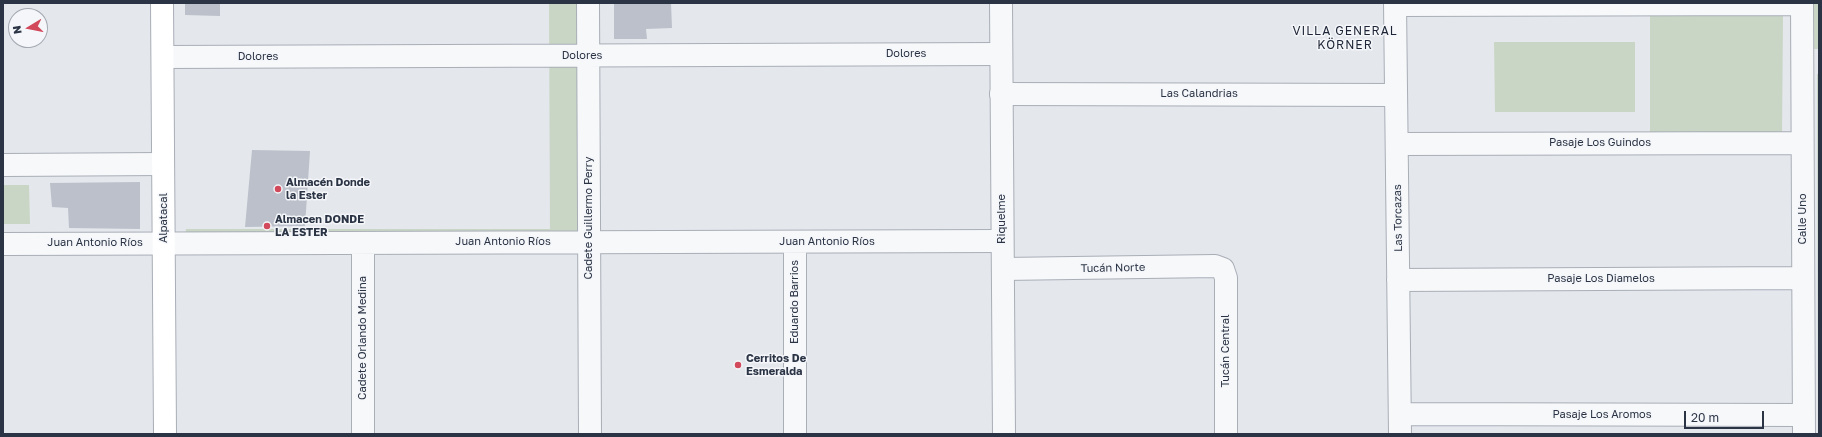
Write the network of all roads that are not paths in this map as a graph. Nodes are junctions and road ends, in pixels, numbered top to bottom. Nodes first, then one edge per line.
1 (162, 3) edge
2 (588, 3) edge
3 (1001, 3) edge
4 (1395, 4) edge
5 (1802, 4) edge
6 (1002, 54) junction
7 (589, 56) junction
8 (163, 57) junction
9 (1810, 62) edge
10 (1001, 94) junction
11 (1396, 94) junction
12 (1802, 143) junction
13 (1397, 144) junction
14 (163, 164) junction
15 (3, 165) edge
16 (1002, 241) junction
17 (589, 242) junction
18 (795, 242) junction
19 (164, 243) junction
20 (363, 243) junction
21 (3, 244) edge
22 (1003, 269) junction
23 (1223, 269) joint
24 (1803, 278) junction
25 (1398, 280) junction
26 (1400, 424) edge
27 (1804, 424) edge
28 (164, 434) edge
29 (364, 434) edge
30 (590, 434) edge
31 (795, 434) edge
32 (1004, 434) edge
33 (1226, 434) edge

1 - 8 main road, Alpatacal
2 - 7 street, Cadete Guillermo Perry
3 - 6 street, Riquelme
4 - 5 street
4 - 11 street, Las Torcazas
5 - 9 street, Calle Uno
6 - 7 street, Dolores
6 - 10 street, Riquelme
7 - 8 street, Dolores
7 - 17 street, Cadete Guillermo Perry
8 - 14 main road, Alpatacal
9 - 12 street, Calle Uno
10 - 11 street, Las Calandrias
10 - 16 street, Riquelme
11 - 13 street, Las Torcazas
12 - 13 street, Pasaje Los Guindos
12 - 24 street, Calle Uno
13 - 25 street, Las Torcazas
14 - 15 street
14 - 19 main road, Alpatacal
16 - 18 street, Juan Antonio Ríos
16 - 22 street, Riquelme
17 - 18 street, Juan Antonio Ríos
17 - 20 street, Juan Antonio Ríos
17 - 30 street, Cadete Guillermo Perry
18 - 31 street, Eduardo Barrios
19 - 20 street, Juan Antonio Ríos
19 - 21 street, Juan Antonio Ríos
19 - 28 main road, Alpatacal
20 - 29 street, Cadete Orlando Medina
22 - 23 street, Tucán Norte
22 - 32 street, Riquelme
23 - 33 street, Tucán Central
24 - 25 street, Pasaje Los Diamelos
24 - 27 street, Calle Uno
25 - 26 street, Las Torcazas
26 - 27 street, Pasaje Los Aromos

